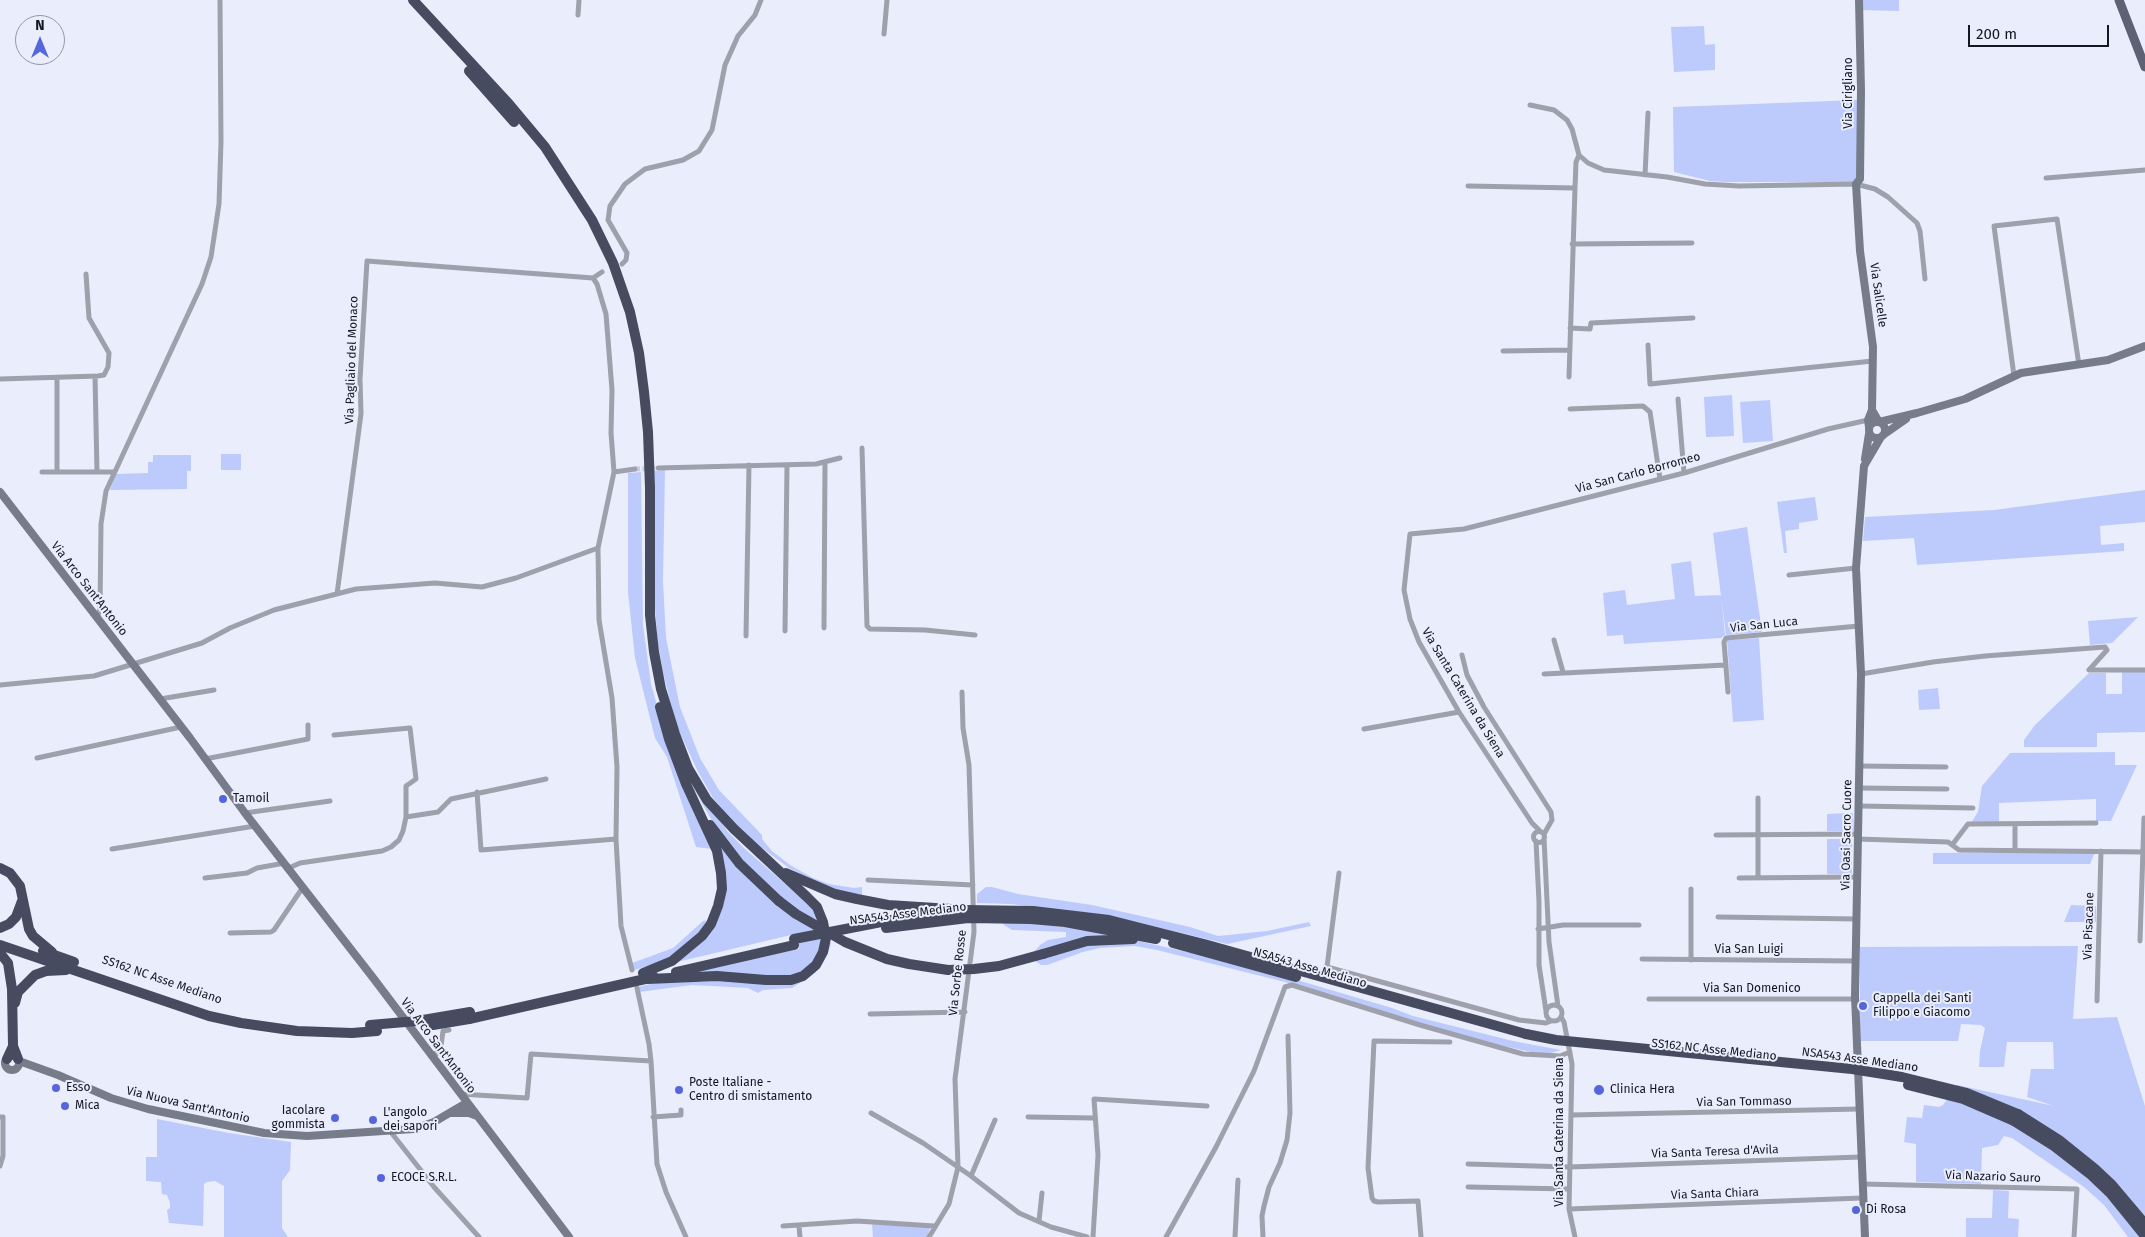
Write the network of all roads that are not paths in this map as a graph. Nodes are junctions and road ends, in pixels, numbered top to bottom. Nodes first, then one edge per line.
1 (220, 0) edge
2 (579, 0) edge
3 (761, 0) edge
4 (887, 0) edge
5 (1859, 0) edge
6 (2119, 0) edge
7 (413, 3) edge
8 (578, 15) dead end
9 (884, 34) dead end
10 (2145, 67) edge
11 (1530, 104) dead end
12 (1648, 113) dead end
13 (1579, 155) junction
14 (2145, 170) edge
15 (1645, 175) junction
16 (2046, 178) dead end
17 (1856, 184) junction
18 (1468, 186) dead end
19 (1575, 188) junction
20 (1692, 243) dead end
21 (1572, 244) junction
22 (622, 264) dead end
23 (602, 272) dead end
24 (86, 274) dead end
25 (593, 278) junction
26 (1925, 279) dead end
27 (1693, 318) dead end
28 (1570, 328) junction
29 (1648, 345) dead end
30 (2145, 346) edge
31 (1569, 350) junction
32 (1503, 351) dead end
33 (1873, 362) junction
34 (2079, 365) junction
35 (95, 376) junction
36 (2014, 376) junction
37 (1568, 377) dead end
38 (57, 378) junction
39 (0, 379) edge
40 (1678, 399) dead end
41 (1570, 409) dead end
42 (1872, 410) junction
43 (1916, 413) junction
44 (1879, 422) junction
45 (1869, 427) junction
46 (1882, 436) junction
47 (862, 448) dead end
48 (840, 458) dead end
49 (825, 463) junction
50 (749, 465) junction
51 (787, 465) junction
52 (1864, 466) junction
53 (658, 468) tunnel mouth
54 (635, 469) tunnel mouth
55 (42, 472) dead end
56 (58, 472) junction
57 (97, 472) junction
58 (114, 472) junction
59 (614, 472) junction
60 (1684, 473) junction
61 (1660, 479) junction
62 (0, 492) edge
63 (1410, 534) joint
64 (598, 548) junction
65 (1856, 568) junction
66 (1789, 575) dead end
67 (337, 594) junction
68 (97, 619) junction
69 (1859, 626) junction
70 (824, 628) dead end
71 (785, 631) dead end
72 (975, 635) dead end
73 (746, 636) dead end
74 (1554, 640) dead end
75 (1462, 655) dead end
76 (132, 664) junction
77 (1726, 665) junction
78 (2145, 670) edge
79 (1563, 672) junction
80 (1544, 674) dead end
81 (1861, 674) junction
82 (0, 685) edge
83 (214, 690) dead end
84 (962, 692) dead end
85 (1728, 692) dead end
86 (160, 700) junction
87 (1459, 712) junction
88 (308, 725) dead end
89 (181, 727) junction
90 (1364, 729) dead end
91 (334, 735) dead end
92 (37, 758) dead end
93 (205, 759) junction
94 (1859, 766) junction
95 (1946, 768) dead end
96 (546, 779) dead end
97 (1859, 788) junction
98 (1947, 789) dead end
99 (477, 792) junction
100 (1758, 798) dead end
101 (330, 801) dead end
102 (1859, 806) junction
103 (1973, 808) dead end
104 (245, 813) junction
105 (406, 817) junction
106 (2144, 818) dead end
107 (1532, 823) junction
108 (2096, 823) dead end
109 (2015, 824) junction
110 (255, 826) junction
111 (713, 834) junction
112 (1535, 834) junction
113 (1543, 835) junction
114 (1716, 835) dead end
115 (1758, 835) junction
116 (1858, 836) junction
117 (616, 839) junction
118 (1536, 841) junction
119 (1952, 845) junction
120 (112, 849) dead end
121 (2015, 850) junction
122 (2101, 851) junction
123 (2144, 852) edge
124 (1537, 861) junction
125 (1545, 861) junction
126 (287, 866) junction
127 (0, 868) edge
128 (780, 871) junction
129 (1339, 873) dead end
130 (1758, 877) junction
131 (1857, 877) junction
132 (205, 878) dead end
133 (1739, 878) dead end
134 (868, 880) dead end
135 (973, 885) junction
136 (303, 887) junction
137 (1691, 889) dead end
138 (23, 895) junction
139 (965, 910) junction
140 (1032, 915) junction
141 (1718, 917) dead end
142 (1856, 919) junction
143 (1639, 925) dead end
144 (0, 928) edge
145 (1538, 929) junction
146 (1548, 929) junction
147 (230, 933) dead end
148 (0, 937) edge
149 (1166, 941) junction
150 (2140, 941) dead end
151 (794, 942) junction
152 (0, 944) edge
153 (1232, 951) joint
154 (0, 953) edge
155 (57, 956) junction
156 (1642, 959) dead end
157 (1691, 960) junction
158 (1856, 961) junction
159 (632, 970) dead end
160 (80, 972) junction
161 (645, 976) junction
162 (637, 988) dead end
163 (1649, 999) dead end
164 (1855, 999) junction
165 (2097, 1001) dead end
166 (1558, 1006) junction
167 (13, 1010) junction
168 (1546, 1011) junction
169 (965, 1012) junction
170 (870, 1014) dead end
171 (470, 1015) joint
172 (1557, 1020) junction
173 (294, 1028) junction
174 (449, 1030) dead end
175 (1288, 1036) dead end
176 (1525, 1037) junction
177 (1450, 1042) dead end
178 (1570, 1052) junction
179 (430, 1054) junction
180 (651, 1061) junction
181 (9, 1063) edge
182 (459, 1092) junction
183 (468, 1105) junction
184 (1207, 1106) dead end
185 (1859, 1109) junction
186 (681, 1110) dead end
187 (452, 1113) junction
188 (871, 1113) dead end
189 (1571, 1115) junction
190 (477, 1116) junction
191 (653, 1117) junction
192 (1028, 1117) dead end
193 (0, 1118) edge
194 (1094, 1118) junction
195 (2016, 1118) junction
196 (995, 1120) dead end
197 (390, 1131) junction
198 (1861, 1157) junction
199 (1468, 1164) dead end
200 (0, 1166) edge
201 (958, 1167) junction
202 (1570, 1167) junction
203 (972, 1176) junction
204 (1238, 1180) dead end
205 (1862, 1184) junction
206 (1468, 1187) dead end
207 (1569, 1189) junction
208 (1042, 1193) dead end
209 (1862, 1198) junction
210 (1569, 1209) junction
211 (1039, 1221) junction
212 (2145, 1224) edge
213 (783, 1226) dead end
214 (800, 1226) junction
215 (934, 1226) junction
216 (2145, 1236) edge
217 (479, 1237) edge
218 (569, 1237) edge
219 (686, 1237) edge
220 (800, 1237) edge
221 (929, 1237) edge
222 (1087, 1237) edge
223 (1093, 1237) edge
224 (1166, 1237) edge
225 (1235, 1237) edge
226 (1263, 1237) edge
227 (1421, 1237) edge
228 (1575, 1237) edge
229 (1865, 1237) edge
230 (2074, 1237) edge

1 - 58 street
2 - 8 street
3 - 22 street
4 - 9 street
5 - 17 street, Via Cirigliano
6 - 10 main road
7 - 111 highway
7 - 128 highway
11 - 13 street
12 - 15 street
13 - 15 street
13 - 19 street
14 - 16 street
15 - 17 street
17 - 26 street
17 - 33 street, Via Salicelle
18 - 19 street
19 - 21 street
20 - 21 street
21 - 28 street
23 - 25 street
24 - 35 street
25 - 59 street
25 - 67 street, Via Pagliaio del Monaco
27 - 28 street
28 - 31 street
29 - 33 street
30 - 34 street, Via Oasi Sacro Cuore
31 - 32 street
31 - 37 street
33 - 42 street, Via Salicelle
34 - 36 street, Via Oasi Sacro Cuore
34 - 36 street
35 - 38 street
35 - 57 street
36 - 43 street, Via Oasi Sacro Cuore
38 - 39 street
38 - 56 street
40 - 60 street
41 - 61 street
42 - 44 street
42 - 45 street
43 - 44 street, Via Oasi Sacro Cuore
43 - 46 street, Via Oasi Sacro Cuore
44 - 45 street
44 - 46 street
45 - 46 street
45 - 52 street
45 - 60 street, Via San Carlo Borromeo
46 - 52 street, Via Oasi Sacro Cuore
47 - 72 street
48 - 49 street
49 - 51 street
49 - 70 street
50 - 51 street
50 - 53 street
50 - 73 street
51 - 71 street
52 - 65 street, Via Oasi Sacro Cuore
54 - 59 street
55 - 56 street
56 - 57 street
57 - 58 street
58 - 68 street
59 - 64 street
60 - 61 street, Via San Carlo Borromeo
61 - 63 street, Via San Carlo Borromeo
62 - 68 street, Via Arco Sant'Antonio
63 - 87 street, Via Santa Caterina da Siena
64 - 67 street
64 - 117 street
65 - 66 street
65 - 69 street, Via Oasi Sacro Cuore
67 - 76 street
68 - 76 street, Via Arco Sant'Antonio
69 - 77 street, Via San Luca
69 - 81 street, Via Oasi Sacro Cuore
74 - 79 street
75 - 113 street
76 - 82 street
76 - 86 street, Via Arco Sant'Antonio
77 - 79 street
77 - 85 street, Via San Luca
78 - 81 street
79 - 80 street
81 - 94 street, Via Oasi Sacro Cuore
83 - 86 street
84 - 135 street, Via Sorbe Rosse
86 - 89 street, Via Arco Sant'Antonio
87 - 90 street
87 - 107 street, Via Santa Caterina da Siena
88 - 93 street
89 - 92 street
89 - 93 street, Via Arco Sant'Antonio
91 - 105 street
93 - 104 street, Via Arco Sant'Antonio
94 - 95 street
94 - 97 street, Via Oasi Sacro Cuore
96 - 99 street
97 - 98 street
97 - 102 street, Via Oasi Sacro Cuore
99 - 105 street
99 - 117 street
100 - 115 street
101 - 104 street
102 - 103 street
102 - 116 street, Via Oasi Sacro Cuore
104 - 110 street, Via Arco Sant'Antonio
105 - 126 street
106 - 123 street
107 - 112 street
107 - 113 street
108 - 109 street
109 - 119 street
109 - 121 street
110 - 120 street
110 - 126 street, Via Arco Sant'Antonio
111 - 149 highway, bridge
111 - 161 highway
112 - 113 street
112 - 118 street
113 - 118 street
113 - 125 street
114 - 115 street
115 - 116 street
115 - 130 street
116 - 119 street
116 - 131 street, Via Oasi Sacro Cuore
117 - 159 street
118 - 124 street
119 - 121 street
121 - 122 street
122 - 123 street
122 - 165 street, Via Pisacane
123 - 150 street
124 - 125 street
124 - 145 street
125 - 146 street
126 - 132 street
126 - 136 street, Via Arco Sant'Antonio
127 - 138 highway
128 - 139 highway, bridge
128 - 161 highway
129 - 172 street
130 - 131 street
130 - 133 street
131 - 142 street, Via Oasi Sacro Cuore
134 - 135 street
135 - 169 street, Via Sorbe Rosse
136 - 147 street
136 - 179 street, Via Arco Sant'Antonio
137 - 157 street
138 - 144 highway
138 - 155 highway
139 - 140 highway, NSA543 Asse Mediano, bridge
139 - 151 highway, NSA543 Asse Mediano, bridge
140 - 149 highway, NSA543 Asse Mediano
140 - 151 highway, NSA543 Asse Mediano, bridge
140 - 153 highway, NSA543 Asse Mediano
141 - 142 street
142 - 158 street, Via Oasi Sacro Cuore
143 - 146 street
145 - 146 street
145 - 168 street
146 - 166 street
148 - 155 highway, SS162 NC Asse Mediano
149 - 176 highway, NSA543 Asse Mediano
151 - 161 highway, NSA543 Asse Mediano
152 - 160 highway, SS162 NC Asse Mediano
153 - 176 highway, SS162 NC Asse Mediano
154 - 167 highway
155 - 173 highway, SS162 NC Asse Mediano
156 - 157 street, Via San Luigi
157 - 158 street, Via San Luigi
158 - 164 street, Via Oasi Sacro Cuore
160 - 167 highway
160 - 173 highway, SS162 NC Asse Mediano
161 - 171 highway, NSA543 Asse Mediano
162 - 180 street
163 - 164 street, Via San Domenico
164 - 185 street, Via Oasi Sacro Cuore
166 - 168 street
166 - 172 street
167 - 181 highway
168 - 172 street
169 - 170 street
169 - 201 street, Via Sorbe Rosse
171 - 173 highway, SS162 NC Asse Mediano, bridge
172 - 178 street, Via Santa Caterina da Siena
174 - 179 street
175 - 226 street
176 - 195 highway, SS162 NC Asse Mediano, bridge
177 - 227 street
178 - 189 street, Via Santa Caterina da Siena
178 - 224 street
179 - 182 street, Via Arco Sant'Antonio
180 - 182 street
180 - 191 street
181 - 197 street, Via Nuova Sant'Antonio
182 - 183 street, Via Arco Sant'Antonio
182 - 187 street
183 - 187 street, Via Nuova Sant'Antonio
183 - 190 street, Via Arco Sant'Antonio
184 - 194 street
185 - 189 street, Via San Tommaso
185 - 198 street, Via Oasi Sacro Cuore
186 - 191 street
187 - 190 street
187 - 197 street, Via Nuova Sant'Antonio
188 - 201 street
189 - 202 street, Via Santa Caterina da Siena
190 - 218 street, Via Arco Sant'Antonio
191 - 219 street
192 - 194 street
193 - 200 street
194 - 223 street
195 - 212 highway
195 - 216 highway
196 - 203 street
197 - 217 street
198 - 202 street, Via Santa Teresa d'Avila
198 - 205 street, Via Oasi Sacro Cuore
199 - 202 street, Via Santa Teresa d'Avila
201 - 203 street
201 - 215 street, Via Sorbe Rosse
202 - 207 street, Via Santa Caterina da Siena
203 - 211 street
204 - 225 street
205 - 209 street, Via Oasi Sacro Cuore
205 - 230 street, Via Nazario Sauro
206 - 207 street
207 - 210 street, Via Santa Caterina da Siena
208 - 211 street
209 - 210 street, Via Santa Chiara
209 - 229 street, Via Oasi Sacro Cuore
210 - 228 street, Via Santa Caterina da Siena
211 - 222 street
213 - 214 street
214 - 215 street
214 - 220 street
215 - 221 street, Via Sorbe Rosse

